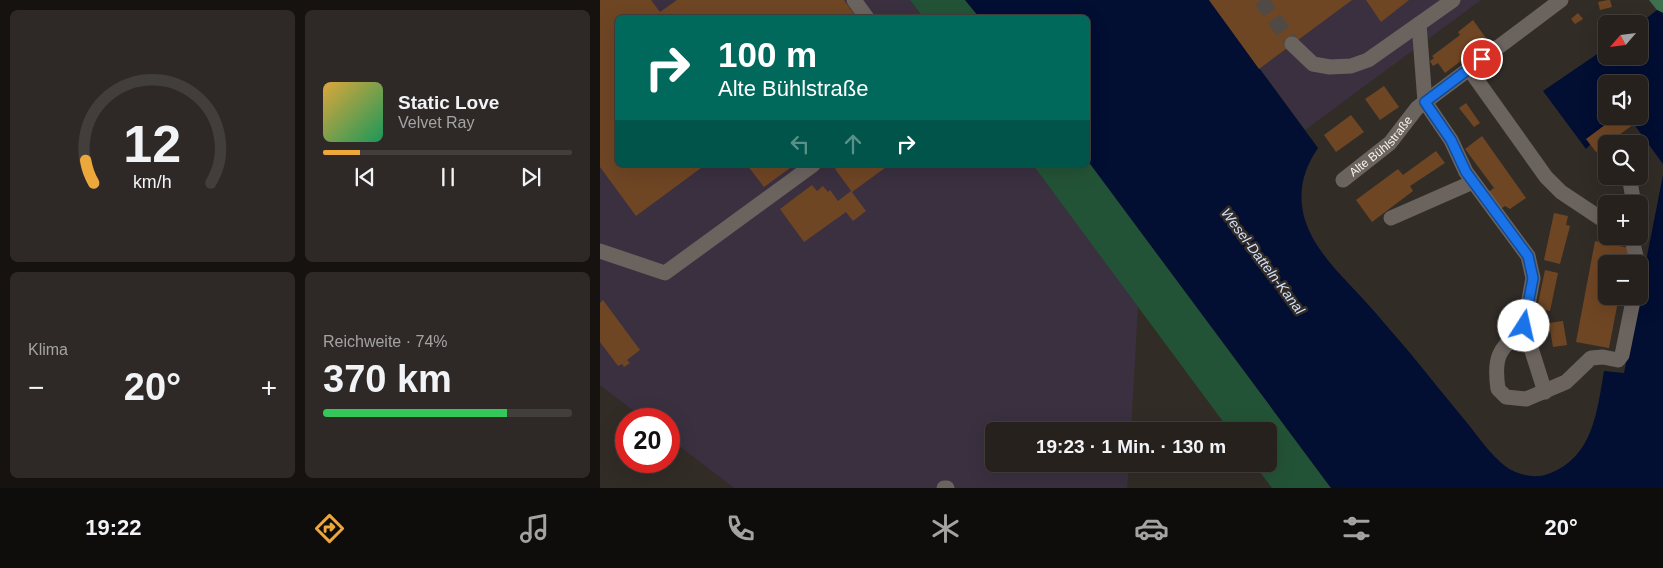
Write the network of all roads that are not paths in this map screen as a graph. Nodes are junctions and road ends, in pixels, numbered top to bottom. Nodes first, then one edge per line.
1 (854, 0) edge
2 (1453, 0) edge
3 (1560, 0) edge
4 (865, 15) edge
5 (1419, 24) junction
6 (1292, 44) tunnel mouth
7 (1468, 69) junction
8 (1425, 102) junction
9 (810, 167) edge
10 (1343, 180) dead end
11 (1473, 182) junction
12 (1598, 217) edge
13 (1391, 218) dead end
14 (600, 251) edge
15 (1632, 305) edge
16 (1524, 326) junction
17 (1545, 392) junction

1 - 4 lane
2 - 5 lane
3 - 7 lane, Alte Bühlstraße
5 - 6 lane
5 - 8 lane
7 - 8 lane, Alte Bühlstraße
7 - 12 lane
8 - 10 lane, Alte Bühlstraße
8 - 11 lane
9 - 14 lane
11 - 13 lane
11 - 16 lane
15 - 17 lane
16 - 17 lane
16 - 17 lane

